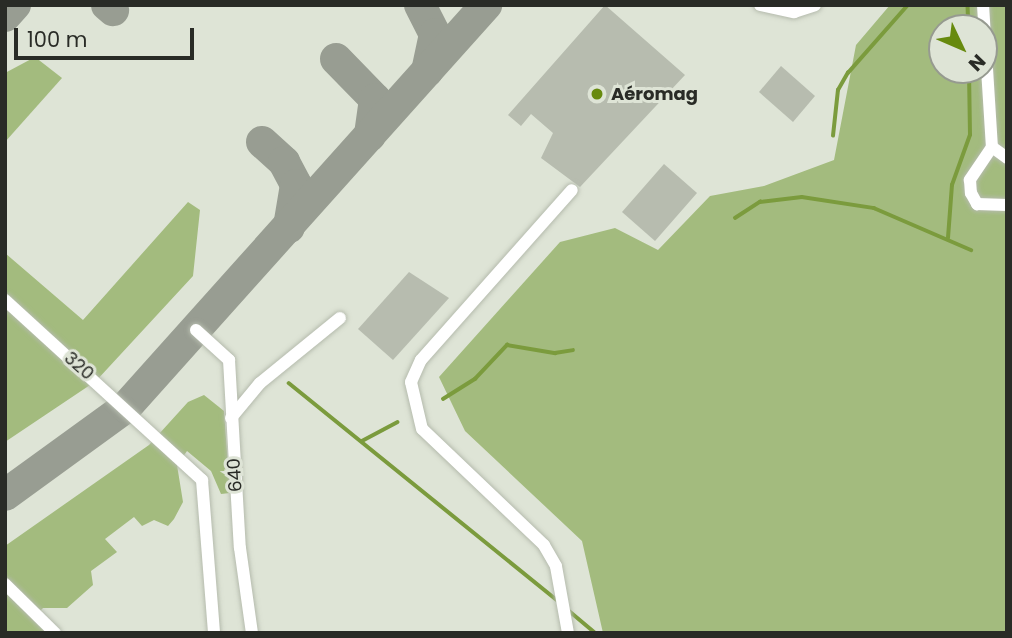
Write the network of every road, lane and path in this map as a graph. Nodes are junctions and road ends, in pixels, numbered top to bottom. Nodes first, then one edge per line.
1 (760, 5) edge
2 (815, 5) edge
3 (983, 5) edge
4 (992, 147) junction
5 (1007, 158) edge
6 (572, 190) dead end
7 (1007, 205) edge
8 (5, 300) edge
9 (340, 318) dead end
10 (197, 330) dead end
11 (231, 418) junction
12 (5, 584) edge
13 (55, 633) edge
14 (214, 633) edge
15 (252, 633) edge
16 (568, 633) edge

1 - 2 lane
3 - 4 lane
4 - 5 lane
4 - 7 lane
6 - 16 lane
8 - 14 lane, 320
9 - 11 lane
10 - 11 lane, 640
11 - 15 lane, 640
12 - 13 lane

